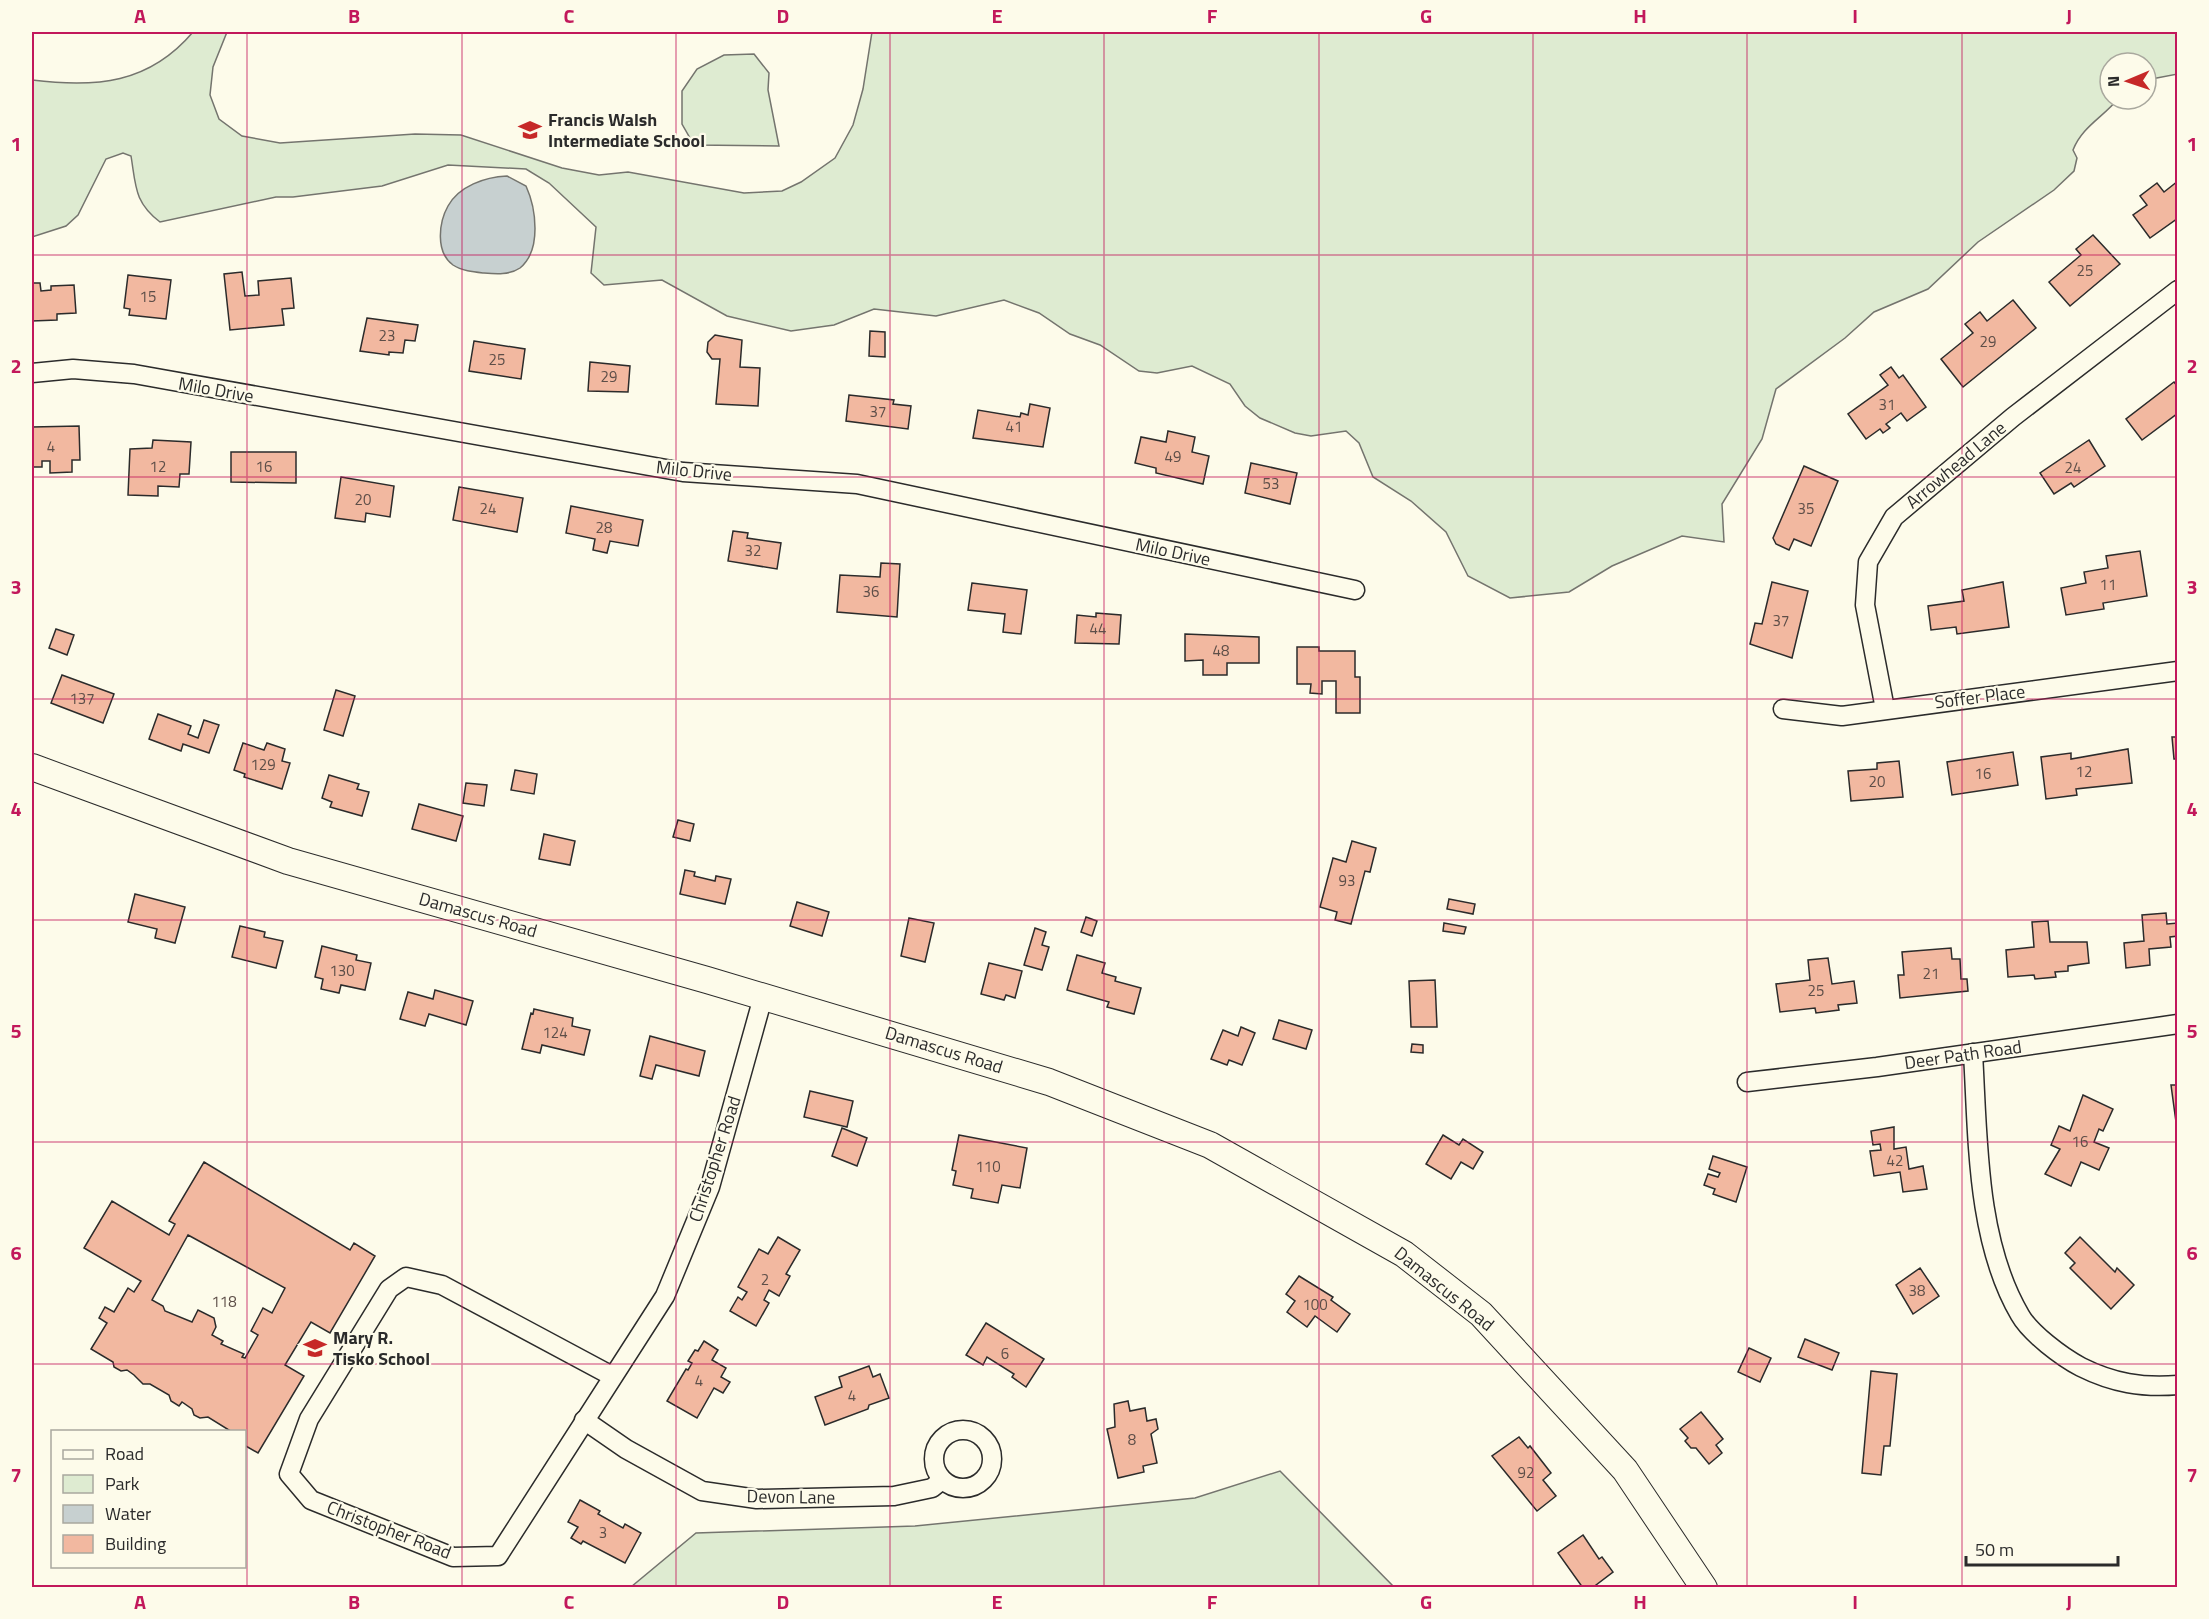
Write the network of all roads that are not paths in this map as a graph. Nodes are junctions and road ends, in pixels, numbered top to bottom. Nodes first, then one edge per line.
1 (2178, 290) edge
2 (32, 373) edge
3 (1354, 590) dead end
4 (2178, 671) edge
5 (1782, 709) dead end
6 (1885, 710) junction
7 (32, 767) edge
8 (764, 997) junction
9 (2178, 1024) edge
10 (1973, 1053) junction
11 (1747, 1082) dead end
12 (612, 1376) junction
13 (2178, 1384) edge
14 (584, 1420) junction
15 (942, 1480) dead end
16 (1704, 1587) edge

1 - 6 street, Arrowhead Lane
2 - 3 street, Milo Drive
4 - 6 street, Soffer Place
5 - 6 street, Soffer Place
7 - 8 street, Damascus Road
8 - 12 street, Christopher Road
8 - 16 street, Damascus Road
9 - 10 street, Deer Path Road
10 - 11 street, Deer Path Road
10 - 13 street
12 - 14 street, Christopher Road
12 - 14 street, Christopher Road
14 - 15 street, Devon Lane

